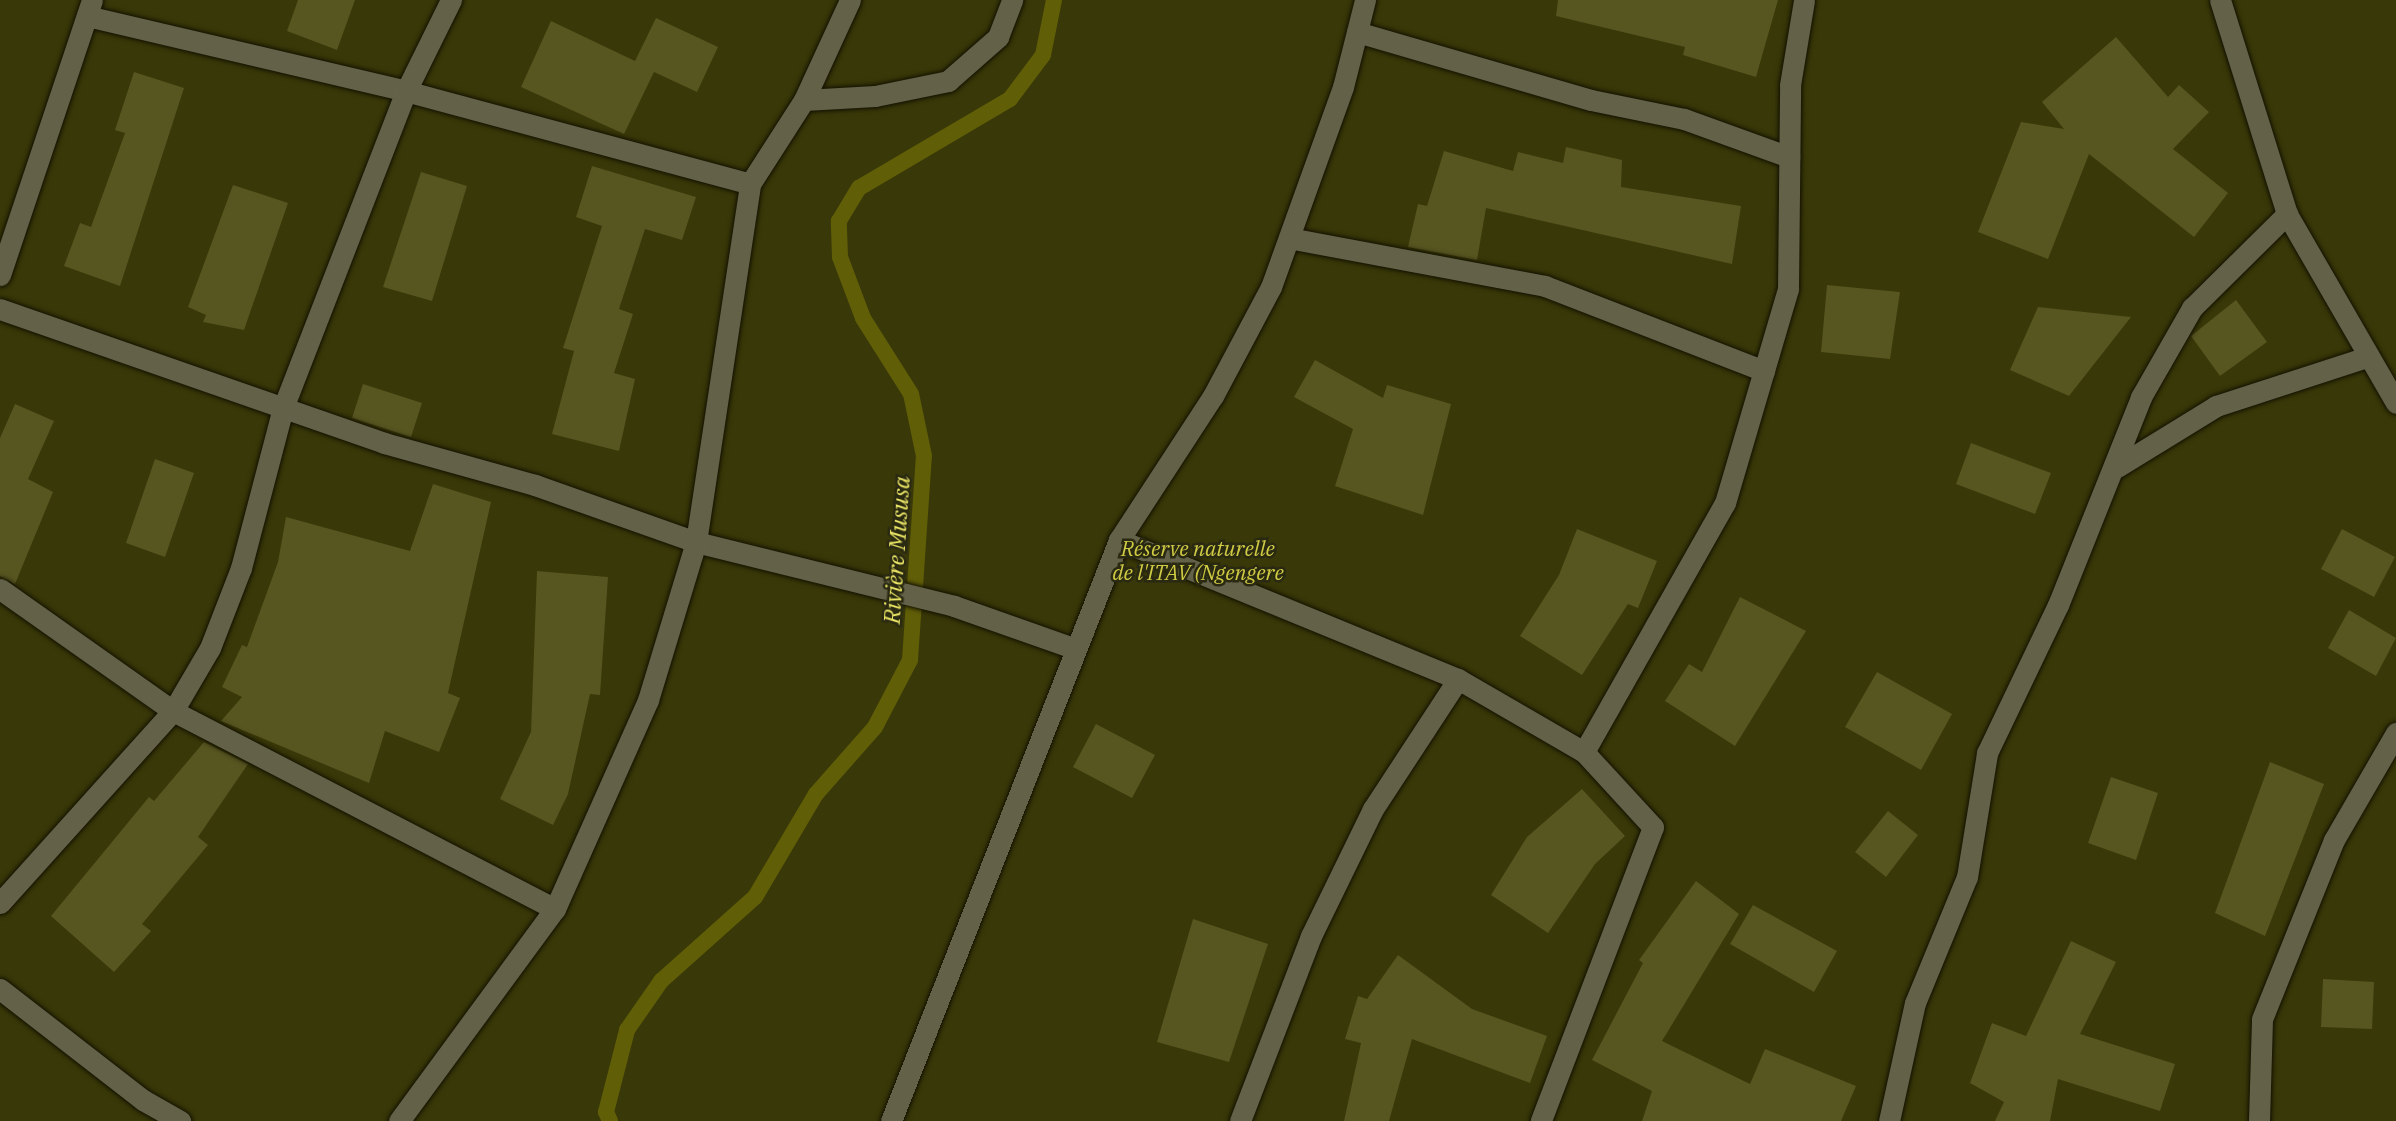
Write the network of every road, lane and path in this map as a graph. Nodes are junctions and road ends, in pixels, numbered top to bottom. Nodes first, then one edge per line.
1 (451, 0) edge
2 (850, 0) edge
3 (1012, 0) edge
4 (1365, 0) edge
5 (1804, 0) edge
6 (2220, 0) edge
7 (89, 8) edge
8 (1357, 32) junction
9 (406, 91) junction
10 (804, 100) junction
11 (1789, 157) junction
12 (750, 184) junction
13 (2287, 214) junction
14 (1289, 238) junction
15 (0, 275) edge
16 (0, 309) edge
17 (2367, 357) junction
18 (1764, 370) junction
19 (2396, 402) edge
20 (282, 408) junction
21 (2117, 467) junction
22 (1119, 540) junction
23 (696, 542) junction
24 (0, 589) edge
25 (1073, 648) junction
26 (1458, 679) junction
27 (173, 711) junction
28 (2396, 733) edge
29 (1584, 752) junction
30 (0, 903) edge
31 (555, 909) junction
32 (0, 989) edge
33 (180, 1121) edge
34 (399, 1121) edge
35 (891, 1121) edge
36 (1240, 1121) edge
37 (1541, 1121) edge
38 (1889, 1121) edge
39 (2259, 1121) edge

1 - 9 street
2 - 10 street
3 - 10 street
4 - 8 street
5 - 11 street
6 - 13 street
7 - 9 street
7 - 15 street
8 - 11 street
8 - 14 street
9 - 12 street
9 - 20 street
10 - 12 street
11 - 18 street
12 - 23 street
13 - 17 street
13 - 21 street
14 - 18 street
14 - 22 street
16 - 20 street
17 - 19 street
17 - 21 street
18 - 29 street
20 - 23 street
20 - 27 street
21 - 38 street
22 - 25 street
22 - 26 street
23 - 25 street
23 - 31 street
24 - 27 street
25 - 35 street
26 - 29 street
26 - 36 street
27 - 30 street
27 - 31 street
28 - 39 street
29 - 37 street
31 - 34 street
32 - 33 street

